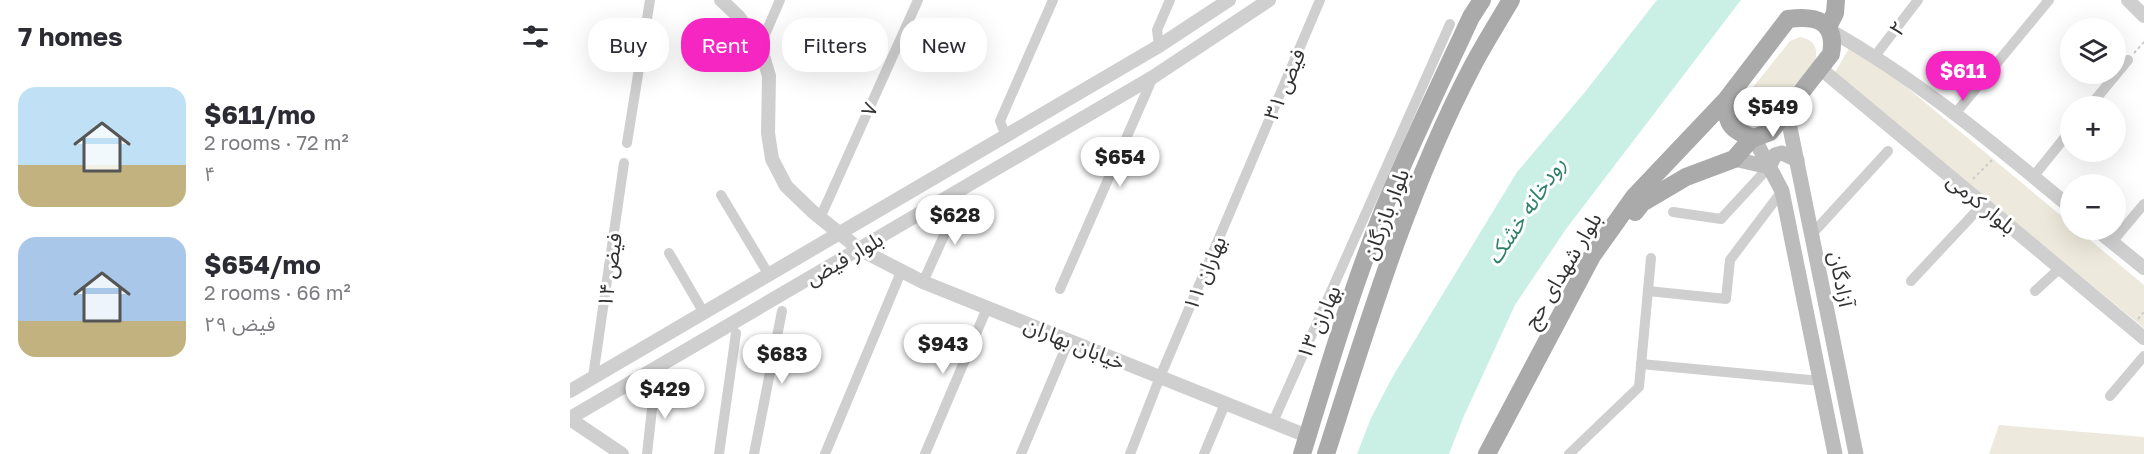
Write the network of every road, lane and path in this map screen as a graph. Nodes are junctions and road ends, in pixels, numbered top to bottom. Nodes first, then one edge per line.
1 (650, 0) edge
2 (722, 0) edge
3 (780, 0) edge
4 (918, 0) edge
5 (1053, 0) edge
6 (1170, 0) edge
7 (1229, 0) edge
8 (1269, 0) edge
9 (1320, 0) edge
10 (1482, 0) edge
11 (1510, 0) edge
12 (1802, 0) edge
13 (1836, 0) edge
14 (1918, 0) edge
15 (2049, 0) edge
16 (1469, 8) edge
17 (739, 18) edge
18 (1788, 19) junction
19 (770, 23) edge
20 (1450, 24) dead end
21 (1829, 29) junction
22 (2144, 42) edge
23 (1159, 46) junction
24 (1875, 56) junction
25 (2128, 60) joint
26 (1821, 69) junction
27 (768, 72) edge
28 (1153, 77) junction
29 (1095, 84) junction
30 (2098, 96) edge
31 (1726, 100) junction
32 (1107, 104) junction
33 (1787, 112) junction
34 (1954, 115) junction
35 (1416, 134) junction
36 (1006, 136) junction
37 (1753, 138) junction
38 (627, 143) dead end
39 (2060, 144) edge
40 (1436, 145) junction
41 (1888, 151) dead end
42 (2000, 151) junction
43 (1734, 159) junction
44 (1797, 160) junction
45 (624, 163) dead end
46 (1769, 167) junction
47 (1248, 168) joint
48 (2033, 177) junction
49 (1964, 188) junction
50 (1782, 191) junction
51 (721, 195) dead end
52 (961, 198) dead end
53 (2060, 199) edge
54 (1983, 204) junction
55 (2144, 204) edge
56 (1673, 212) dead end
57 (820, 218) junction
58 (839, 233) junction
59 (1812, 234) junction
60 (2110, 240) edge
61 (2112, 242) junction
62 (859, 249) junction
63 (669, 253) dead end
64 (1651, 258) dead end
65 (2060, 268) junction
66 (2144, 268) edge
67 (901, 272) junction
68 (769, 275) junction
69 (1911, 281) dead end
70 (923, 282) junction
71 (1060, 289) dead end
72 (1648, 291) junction
73 (2035, 291) dead end
74 (987, 308) junction
75 (782, 311) dead end
76 (704, 313) junction
77 (736, 333) dead end
78 (2144, 338) edge
79 (1069, 340) junction
80 (2144, 356) edge
81 (1641, 364) junction
82 (593, 377) junction
83 (1160, 377) junction
84 (1821, 381) junction
85 (655, 382) dead end
86 (570, 391) edge
87 (2110, 396) dead end
88 (1225, 404) junction
89 (570, 418) edge
90 (1274, 422) junction
91 (1307, 436) junction
92 (622, 454) edge
93 (647, 454) edge
94 (719, 454) edge
95 (754, 454) edge
96 (825, 454) edge
97 (925, 454) edge
98 (1021, 454) edge
99 (1130, 454) edge
100 (1204, 454) edge
101 (1302, 454) edge
102 (1326, 454) edge
103 (1487, 454) edge
104 (1496, 454) edge
105 (1569, 454) edge
106 (1835, 454) edge
107 (1856, 454) edge

1 - 38 street
2 - 17 street, خیابان بهاران
3 - 19 street
4 - 57 street, ۷
5 - 36 street
6 - 23 street
7 - 23 street, بلوار فیض
8 - 28 street, بلوار فیض
9 - 47 street, فیض ۳۱
10 - 16 main road, بلوار بازرگان
11 - 40 main road, بلوار بازرگان
12 - 18 main road, بلوار شهدای حج
13 - 21 main road
14 - 24 street, ۲
15 - 34 street
16 - 35 main road, بلوار بازرگان
18 - 21 main road
18 - 31 main road, بلوار شهدای حج
20 - 90 street, بهاران ۱۳
21 - 24 street
21 - 26 main road
22 - 25 path
23 - 29 street, بلوار فیض
24 - 34 street
25 - 30 street
26 - 33 main road
26 - 49 street, بلوار کرمی
27 - 57 street, خیابان بهاران
28 - 32 street, بلوار فیض
28 - 71 street
29 - 32 street
29 - 36 street, بلوار فیض
31 - 37 main road
31 - 103 main road, بلوار شهدای حج
32 - 62 street, بلوار فیض
33 - 37 main road
33 - 44 main road, آزادگان
34 - 42 street
35 - 40 main road
35 - 91 main road, بلوار بازرگان
36 - 58 street, بلوار فیض
37 - 43 main road
37 - 46 main road, آزادگان
39 - 48 street
40 - 102 main road, بلوار بازرگان
41 - 59 street
42 - 48 street
42 - 49 path
43 - 46 main road
43 - 104 main road, بلوار شهدای حج
44 - 46 main road
44 - 59 main road, آزادگان
45 - 82 street, فیض ۱۴
46 - 50 main road, آزادگان
46 - 56 street
47 - 83 street, بهاران ۱۱
48 - 53 street
49 - 54 street, بلوار کرمی
50 - 72 street
50 - 84 main road, آزادگان
51 - 68 street
52 - 70 street
54 - 65 street, بلوار کرمی
54 - 69 street
55 - 61 street
57 - 58 street, خیابان بهاران
58 - 62 street, خیابان بهاران
58 - 68 street, بلوار فیض
59 - 107 main road, آزادگان
60 - 61 street
61 - 66 street
62 - 67 street, خیابان بهاران
62 - 89 street, بلوار فیض
63 - 76 street
64 - 72 street
65 - 73 street
65 - 78 street, بلوار کرمی
67 - 70 street, خیابان بهاران
67 - 96 street
68 - 76 street, بلوار فیض
70 - 74 street, خیابان بهاران
72 - 81 street
74 - 79 street, خیابان بهاران
74 - 97 street
75 - 95 street
76 - 82 street, بلوار فیض
77 - 94 street
79 - 83 street, خیابان بهاران
79 - 98 street
80 - 87 street
81 - 84 street
81 - 105 street
82 - 86 street, بلوار فیض
83 - 88 street, خیابان بهاران
83 - 99 street, بهاران ۱۱
84 - 106 main road, آزادگان
85 - 93 street
88 - 90 street, خیابان بهاران
88 - 100 street
89 - 92 street
90 - 91 street, خیابان بهاران
91 - 101 main road, بلوار بازرگان

